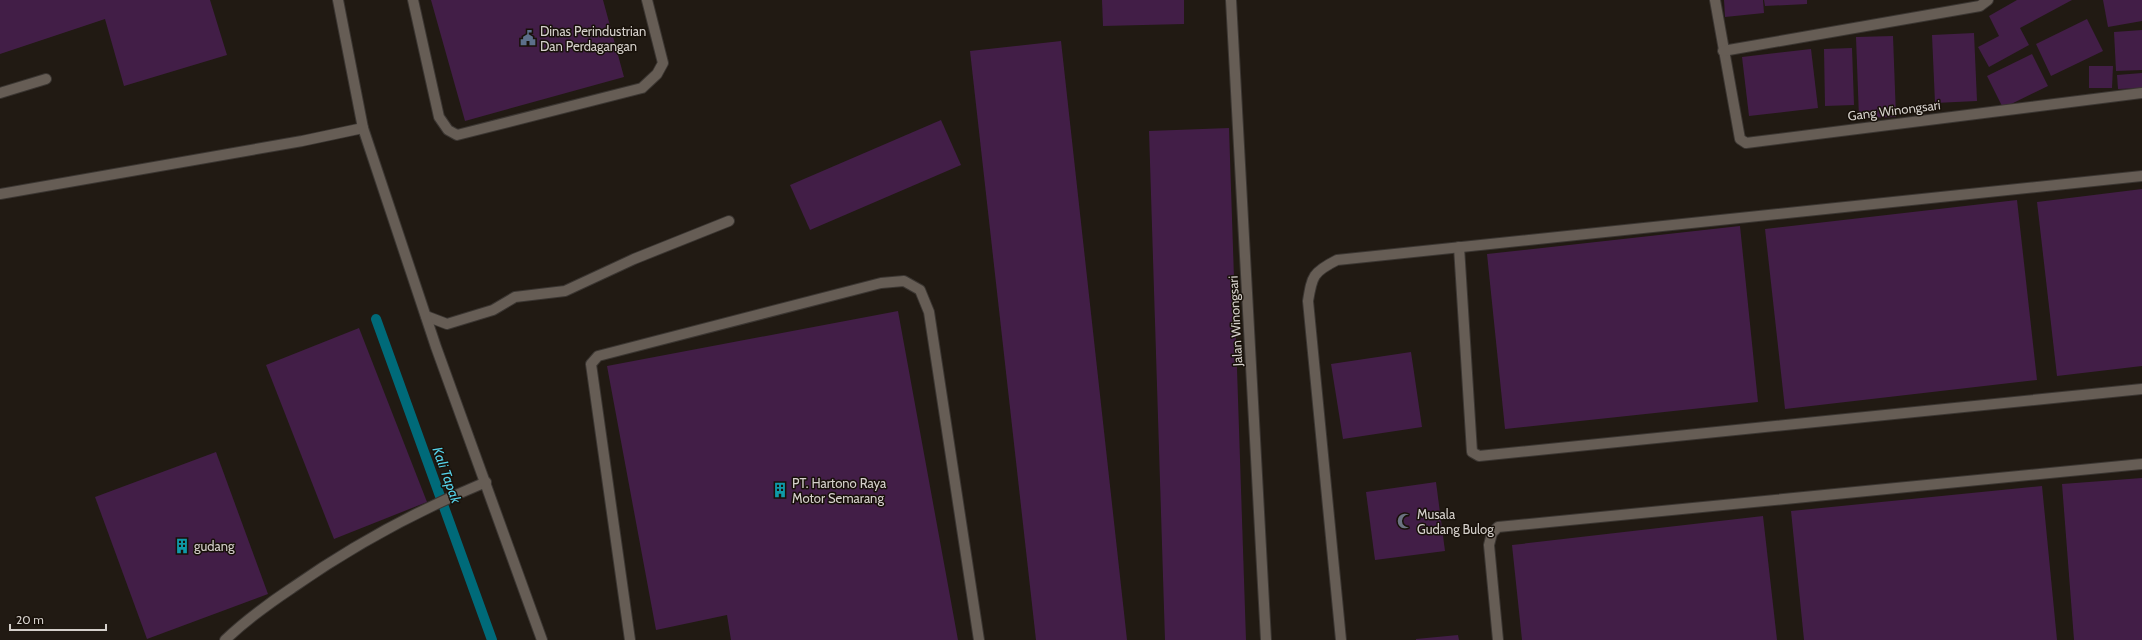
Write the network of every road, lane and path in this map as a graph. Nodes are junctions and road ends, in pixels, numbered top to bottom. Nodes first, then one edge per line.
1 (338, 0) edge
2 (413, 0) edge
3 (647, 0) edge
4 (1231, 0) edge
5 (1715, 0) edge
6 (1988, 0) edge
7 (1724, 51) junction
8 (46, 79) dead end
9 (0, 93) edge
10 (2142, 93) edge
11 (363, 128) junction
12 (2142, 176) edge
13 (0, 194) edge
14 (729, 221) dead end
15 (1459, 247) junction
16 (426, 316) junction
17 (2142, 389) edge
18 (2142, 464) edge
19 (486, 482) junction
20 (225, 640) edge
21 (542, 640) edge
22 (630, 640) edge
23 (979, 640) edge
24 (1266, 640) edge
25 (1341, 640) edge
26 (1498, 640) edge

1 - 11 street
2 - 3 street
4 - 24 street, Jalan Winongsari
5 - 7 street, Gang Winongsari
6 - 7 street
7 - 10 street, Gang Winongsari
8 - 9 street
11 - 13 street
11 - 16 street
12 - 15 street
14 - 16 street
15 - 17 street
15 - 25 street
16 - 19 street
18 - 26 street
19 - 20 street
19 - 21 street
22 - 23 street

